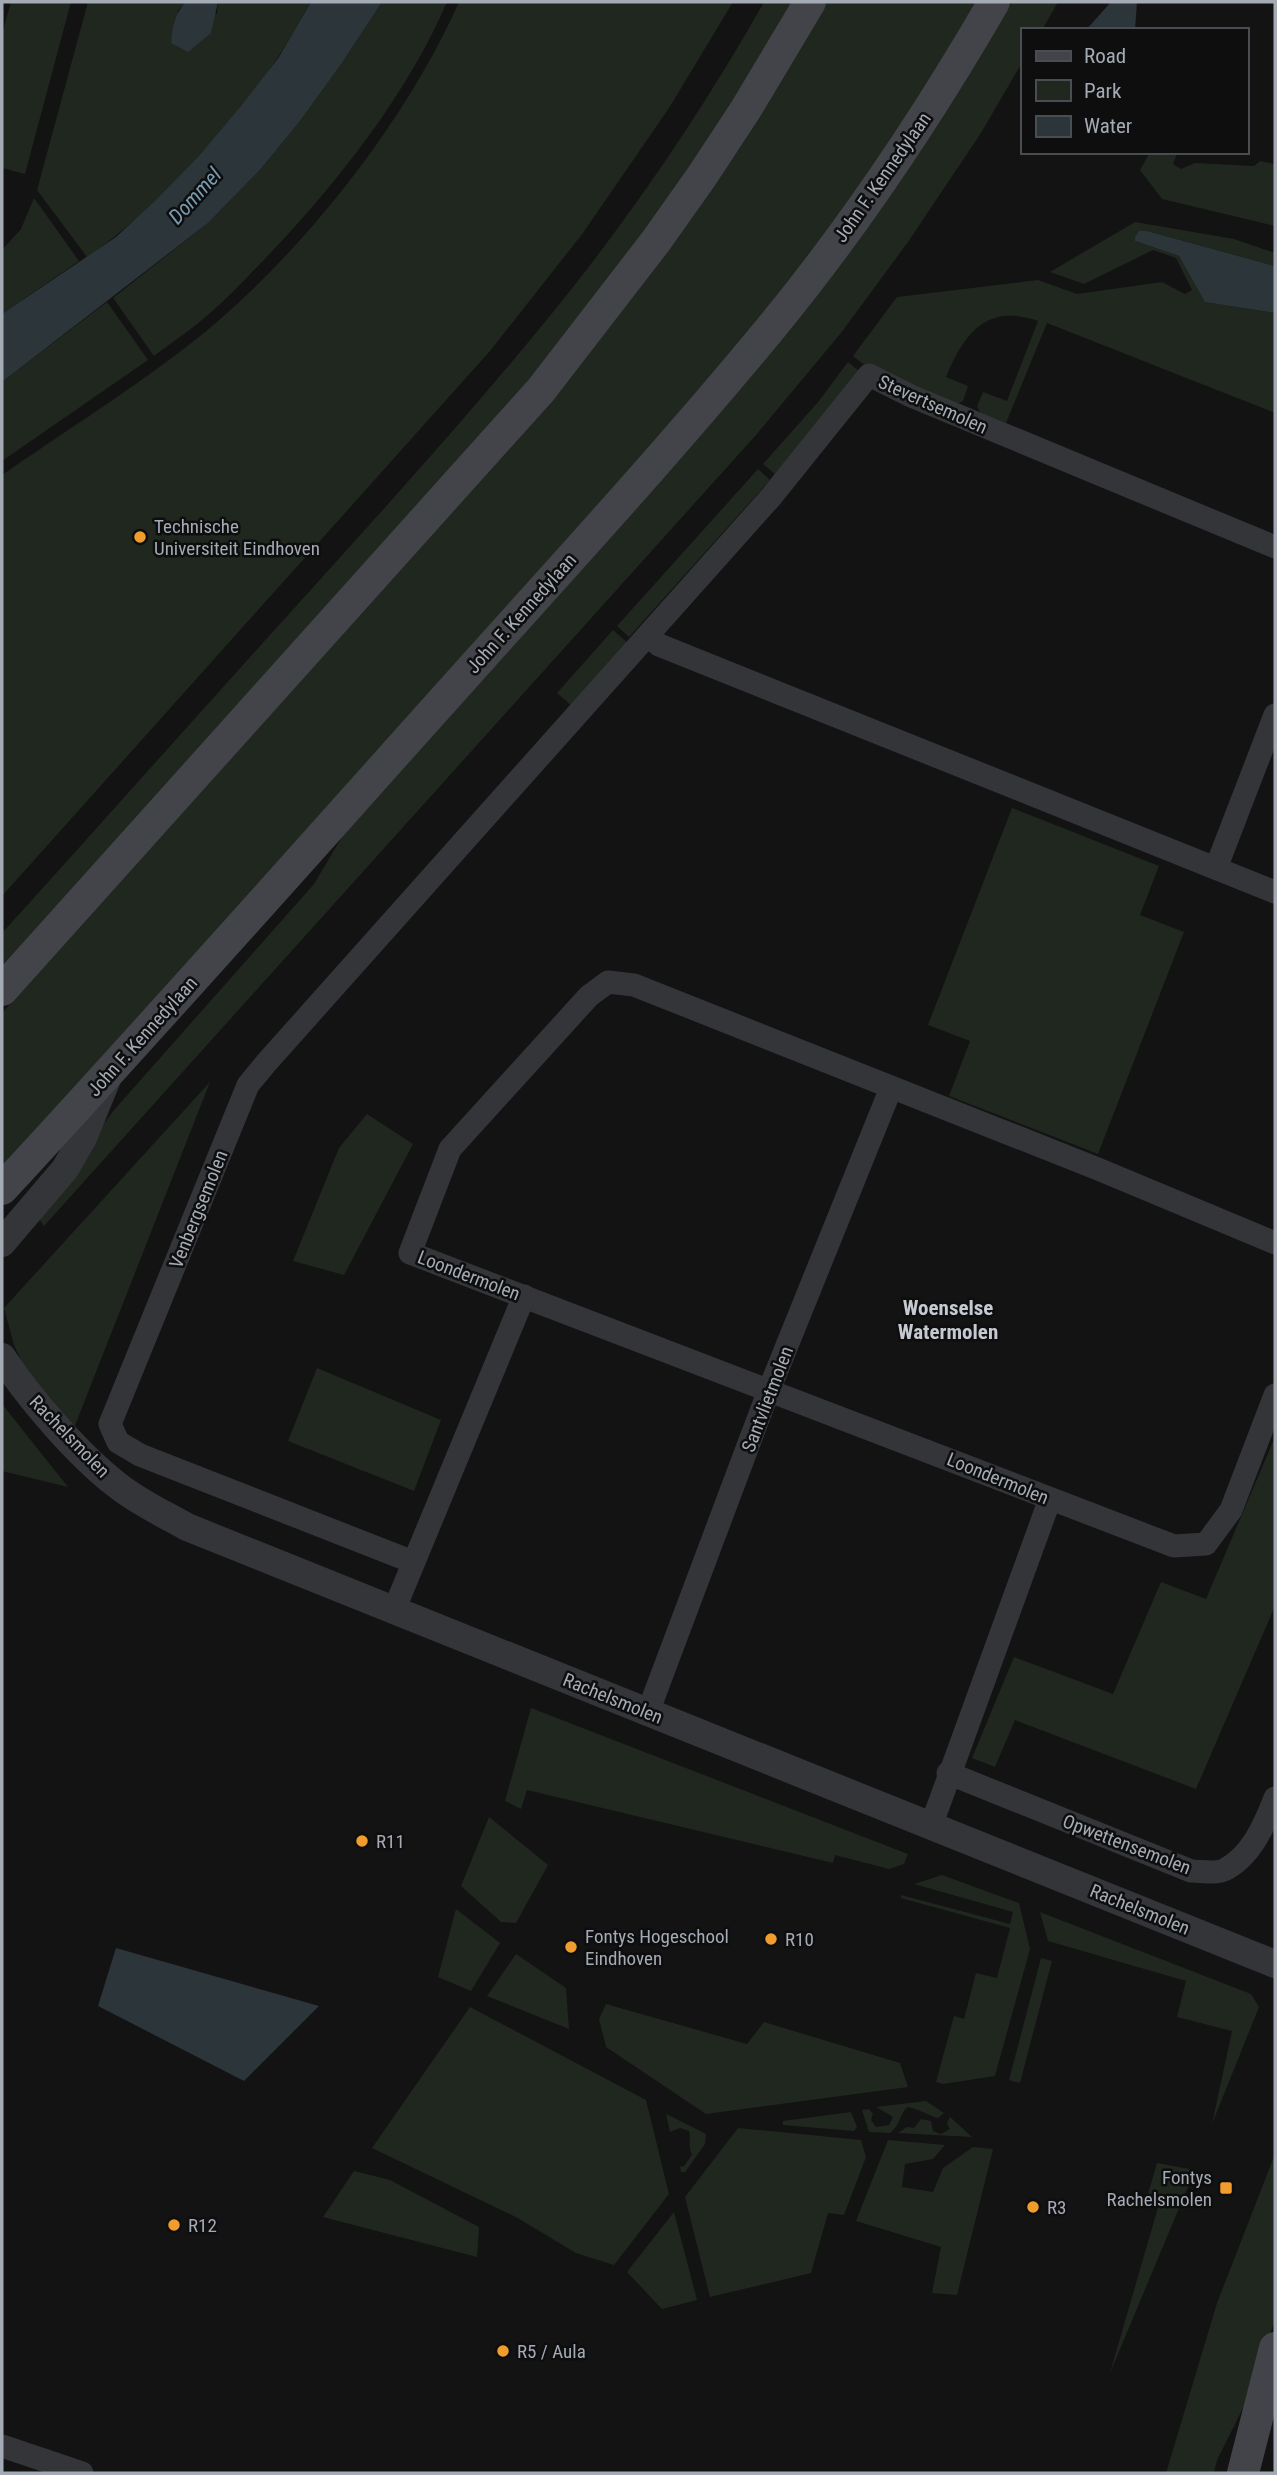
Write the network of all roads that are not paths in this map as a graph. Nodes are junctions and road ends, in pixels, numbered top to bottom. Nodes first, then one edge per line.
1 (810, 2) edge
2 (994, 2) edge
3 (1275, 547) edge
4 (648, 636) junction
5 (1275, 715) edge
6 (537, 759) joint
7 (1216, 868) junction
8 (1275, 892) edge
9 (2, 990) edge
10 (109, 1073) junction
11 (891, 1088) junction
12 (2, 1189) edge
13 (2, 1242) edge
14 (1275, 1242) edge
15 (524, 1296) junction
16 (2, 1357) edge
17 (769, 1390) junction
18 (1275, 1395) edge
19 (1050, 1499) junction
20 (413, 1562) junction
21 (394, 1610) junction
22 (648, 1712) junction
23 (948, 1773) junction
24 (1275, 1798) edge
25 (931, 1826) junction
26 (1275, 1965) edge
27 (1275, 2348) edge
28 (2, 2446) edge
29 (82, 2473) edge
30 (1243, 2473) edge

1 - 9 main road
2 - 10 main road, John F. Kennedylaan
3 - 4 street, Stevertsemolen
4 - 6 street, Stevertsemolen
4 - 7 street
5 - 7 street
6 - 20 street, Venbergsemolen
7 - 8 street
10 - 12 main road, John F. Kennedylaan
10 - 13 street
11 - 14 street, Loondermolen
11 - 15 street, Loondermolen
11 - 17 street, Santvlietmolen
15 - 17 street, Loondermolen
15 - 20 street
16 - 21 street, Rachelsmolen
17 - 19 street, Loondermolen
17 - 22 street, Santvlietmolen
18 - 19 street, Loondermolen
19 - 23 street
20 - 21 street
21 - 22 street, Rachelsmolen
22 - 25 street, Rachelsmolen
23 - 24 street, Opwettensemolen
23 - 25 street
25 - 26 street, Rachelsmolen
27 - 30 main road
28 - 29 street

